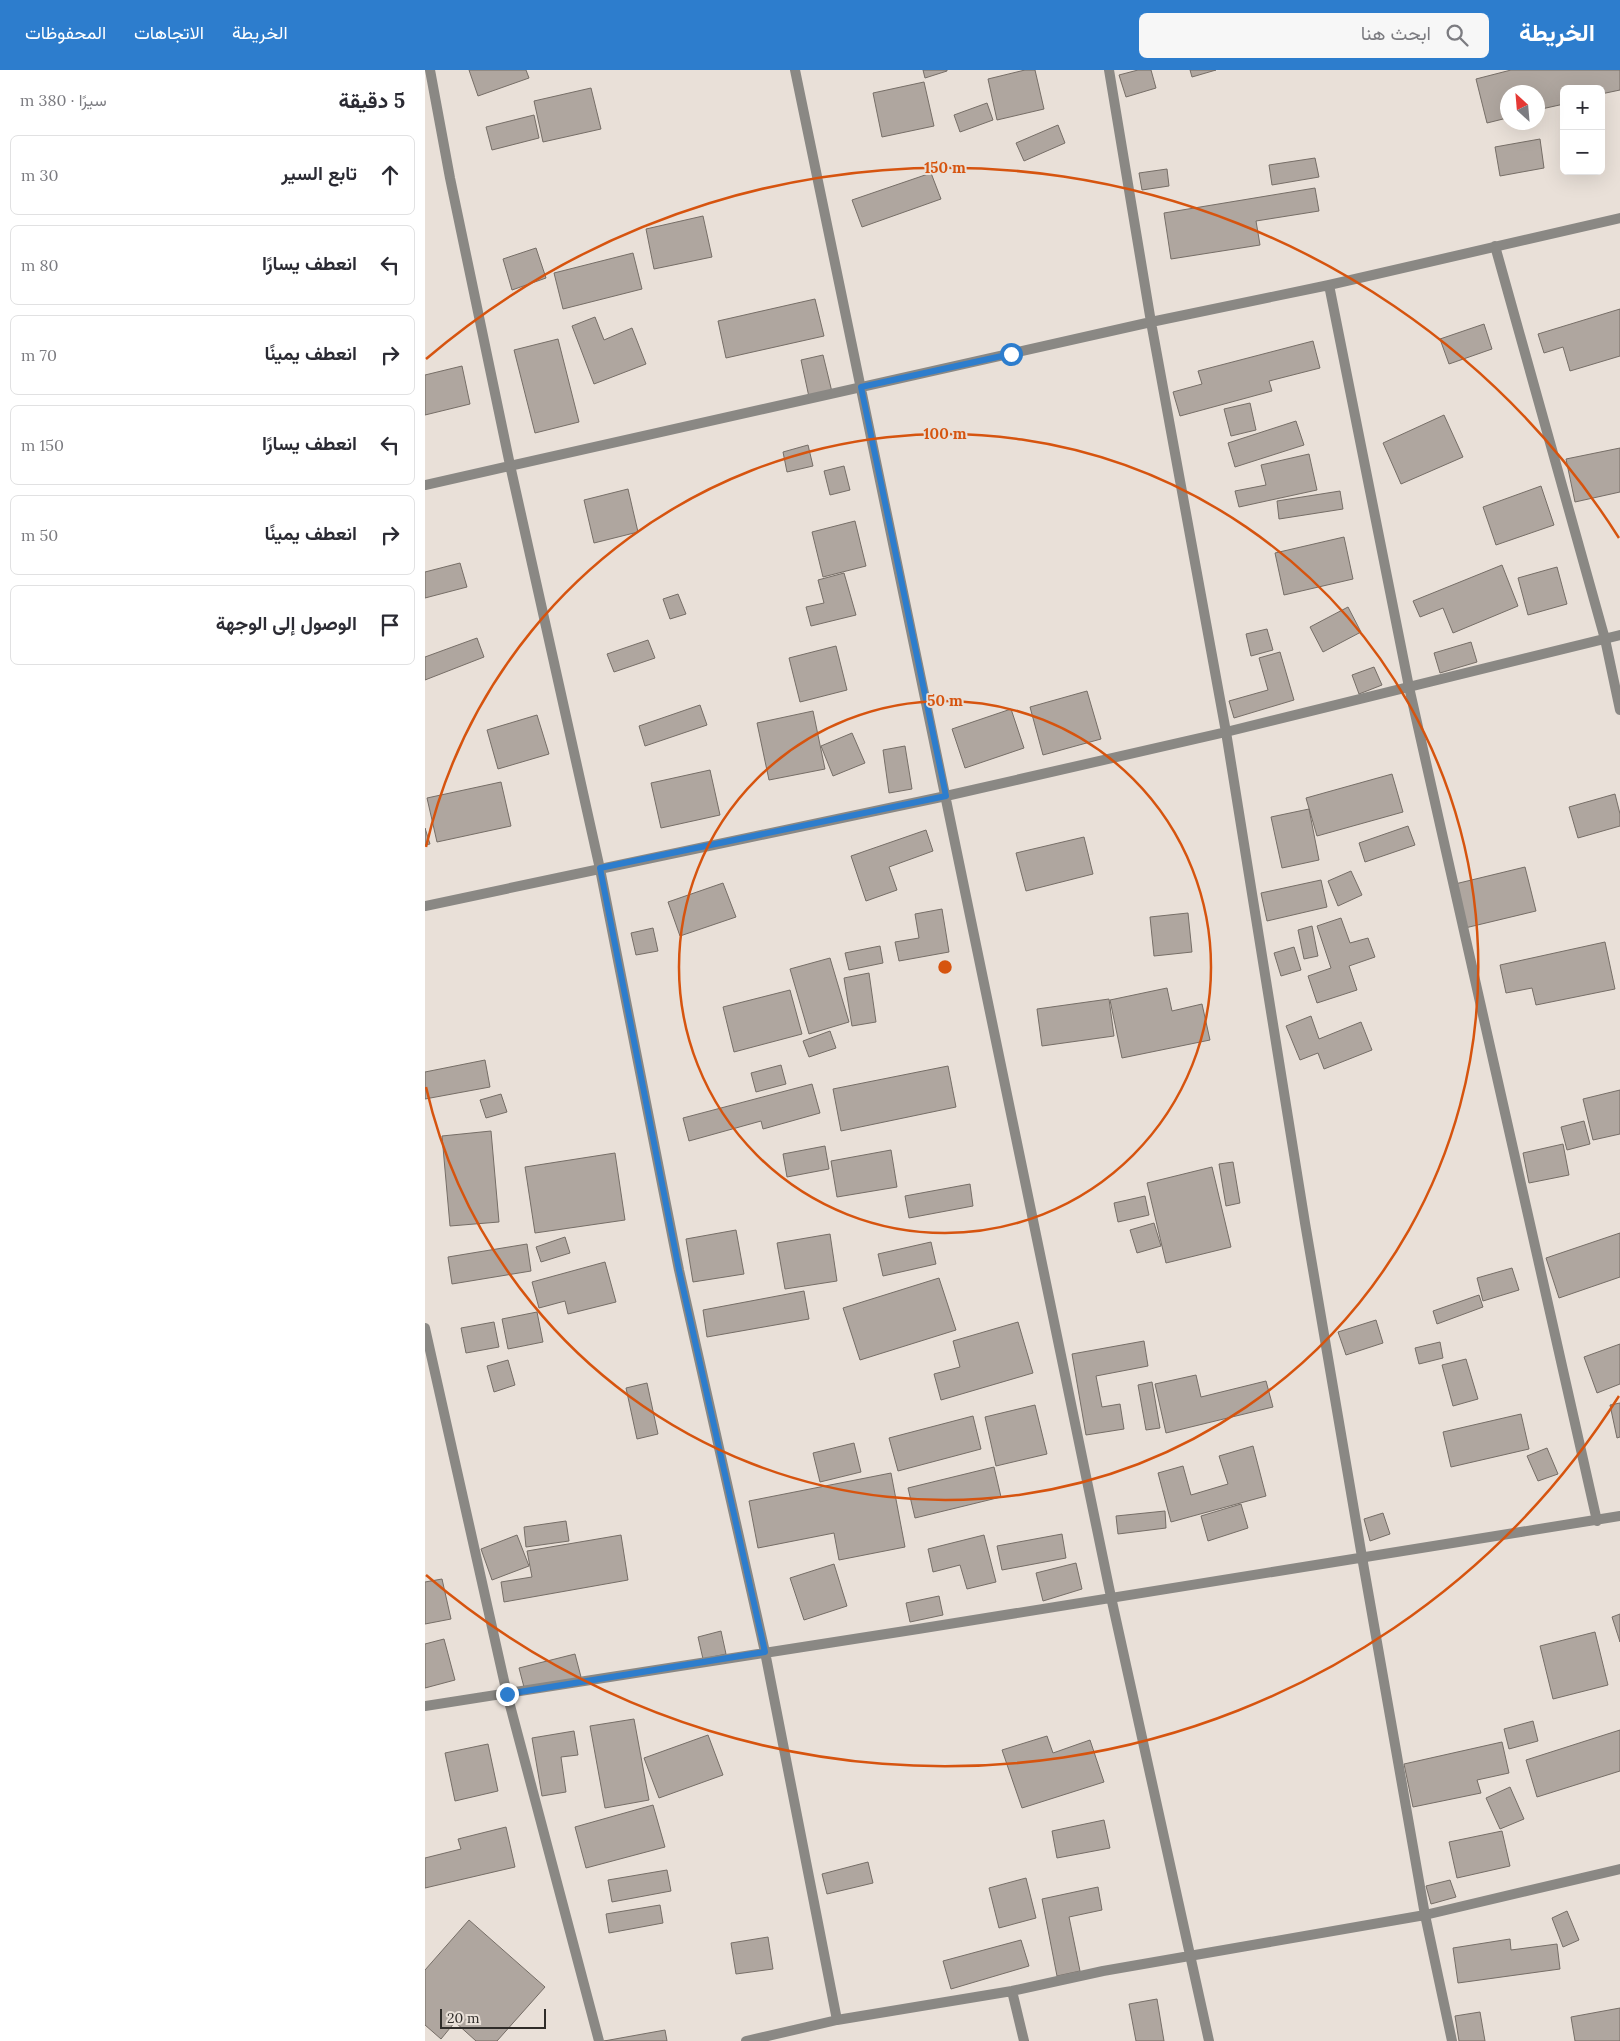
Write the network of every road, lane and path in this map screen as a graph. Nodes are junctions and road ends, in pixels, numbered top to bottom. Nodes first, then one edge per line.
1 (430, 70) edge
2 (795, 70) edge
3 (1109, 70) edge
4 (1620, 218) edge
5 (1495, 246) junction
6 (1329, 285) junction
7 (1151, 322) junction
8 (861, 387) junction
9 (510, 465) junction
10 (425, 485) edge
11 (1620, 635) edge
12 (1605, 639) junction
13 (1409, 687) junction
14 (1620, 710) edge
15 (1226, 732) junction
16 (946, 796) junction
17 (600, 868) junction
18 (425, 906) edge
19 (425, 1328) edge
20 (1620, 1516) edge
21 (1597, 1521) junction
22 (1362, 1557) junction
23 (1111, 1598) junction
24 (765, 1652) junction
25 (507, 1694) junction
26 (425, 1706) edge
27 (1620, 1869) edge
28 (1425, 1915) junction
29 (1191, 1957) junction
30 (1012, 1991) junction
31 (837, 2020) junction
32 (599, 2041) edge
33 (746, 2041) edge
34 (1024, 2041) edge
35 (1209, 2041) edge
36 (1452, 2041) edge

1 - 9 street
2 - 8 street
3 - 7 street
4 - 5 street
5 - 6 street
5 - 12 street
6 - 7 street
6 - 13 street
7 - 8 street
7 - 15 street
8 - 9 street
8 - 16 street
9 - 10 street
9 - 17 street
11 - 12 street
12 - 13 street
12 - 14 street
13 - 15 street
13 - 21 street
15 - 16 street
15 - 22 street
16 - 17 street
16 - 23 street
17 - 18 street
17 - 24 street
19 - 25 street
20 - 21 street
21 - 22 street
22 - 23 street
22 - 28 street
23 - 24 street
23 - 29 street
24 - 25 street
24 - 31 street
25 - 26 street
25 - 32 street
27 - 28 street
28 - 29 street
28 - 36 street
29 - 30 street
29 - 35 street
30 - 31 street
30 - 34 street
31 - 33 street

